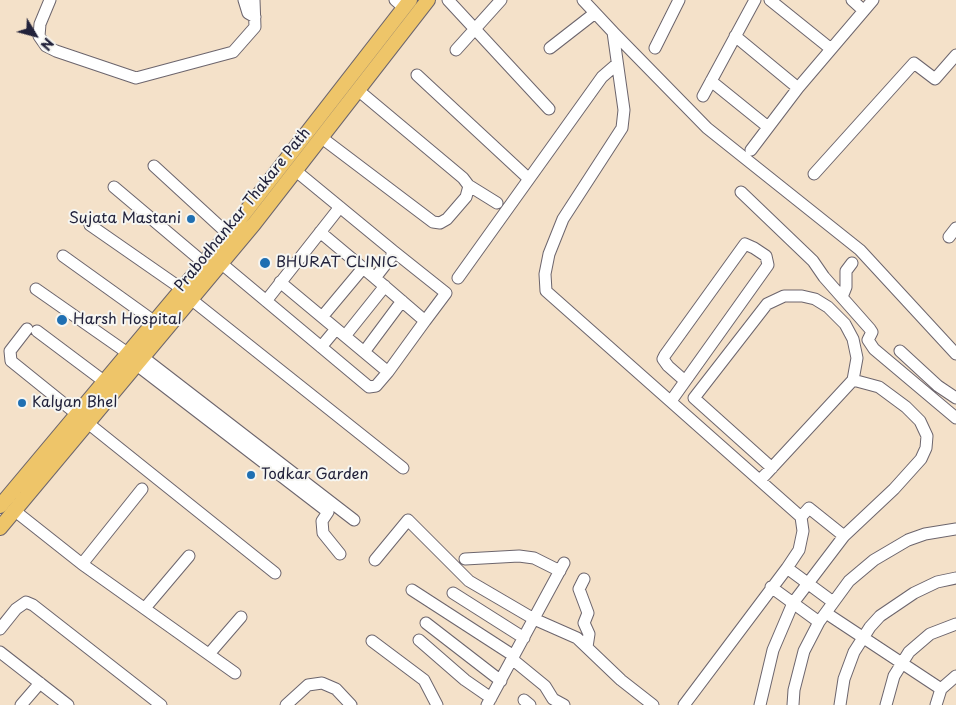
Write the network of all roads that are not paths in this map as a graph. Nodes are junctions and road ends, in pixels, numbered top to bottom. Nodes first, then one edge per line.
1 (50, 0) edge
2 (244, 0) edge
3 (254, 0) edge
4 (428, 0) edge
5 (448, 0) edge
6 (501, 0) edge
7 (583, 0) edge
8 (679, 0) edge
9 (755, 0) edge
10 (770, 0) edge
11 (852, 0) edge
12 (873, 0) edge
13 (403, 3) edge
14 (863, 10) junction
15 (595, 13) junction
16 (255, 17) junction
17 (476, 29) junction
18 (613, 32) junction
19 (735, 36) junction
20 (550, 48) dead end
21 (655, 48) dead end
22 (830, 49) junction
23 (456, 50) dead end
24 (956, 55) edge
25 (617, 64) junction
26 (418, 75) dead end
27 (711, 80) junction
28 (798, 88) junction
29 (358, 91) junction
30 (703, 96) dead end
31 (549, 109) dead end
32 (768, 128) junction
33 (322, 138) junction
34 (751, 150) dead end
35 (154, 166) dead end
36 (296, 171) junction
37 (814, 174) dead end
38 (528, 179) junction
39 (468, 185) junction
40 (114, 187) dead end
41 (741, 192) dead end
42 (496, 203) dead end
43 (340, 207) junction
44 (249, 220) junction
45 (90, 225) dead end
46 (320, 232) junction
47 (228, 234) junction
48 (392, 250) junction
49 (63, 256) dead end
50 (204, 263) junction
51 (852, 263) dead end
52 (222, 264) junction
53 (363, 268) junction
54 (375, 278) junction
55 (458, 278) dead end
56 (280, 282) junction
57 (385, 286) junction
58 (36, 289) dead end
59 (182, 289) junction
60 (842, 297) junction
61 (192, 300) junction
62 (266, 301) junction
63 (402, 301) junction
64 (322, 317) junction
65 (425, 321) junction
66 (155, 322) junction
67 (340, 332) junction
68 (321, 347) junction
69 (900, 351) dead end
70 (364, 352) junction
71 (129, 354) junction
72 (956, 354) edge
73 (141, 362) junction
74 (388, 372) junction
75 (853, 380) junction
76 (105, 382) junction
77 (685, 382) junction
78 (956, 398) edge
79 (671, 401) junction
80 (78, 415) junction
81 (956, 418) edge
82 (89, 424) junction
83 (403, 468) dead end
84 (772, 468) junction
85 (761, 479) junction
86 (142, 489) dead end
87 (1, 503) edge
88 (15, 511) junction
89 (801, 517) junction
90 (354, 520) dead end
91 (0, 528) edge
92 (956, 529) edge
93 (844, 536) junction
94 (340, 554) dead end
95 (189, 556) dead end
96 (465, 559) dead end
97 (376, 560) dead end
98 (82, 564) junction
99 (787, 568) junction
100 (275, 573) dead end
101 (956, 578) edge
102 (584, 579) dead end
103 (808, 583) junction
104 (771, 587) junction
105 (412, 590) dead end
106 (452, 593) dead end
107 (833, 602) junction
108 (793, 603) junction
109 (145, 608) junction
110 (241, 617) dead end
111 (822, 617) junction
112 (534, 619) junction
113 (426, 623) dead end
114 (956, 624) edge
115 (0, 629) edge
116 (524, 638) junction
117 (862, 638) junction
118 (419, 640) dead end
119 (372, 641) dead end
120 (587, 647) junction
121 (0, 652) edge
122 (209, 654) junction
123 (513, 657) junction
124 (901, 662) junction
125 (235, 673) dead end
126 (956, 676) edge
127 (501, 681) junction
128 (40, 684) junction
129 (941, 689) junction
130 (489, 702) edge
131 (21, 705) edge
132 (68, 705) edge
133 (161, 705) edge
134 (286, 705) edge
135 (351, 705) edge
136 (437, 705) edge
137 (564, 705) edge
138 (653, 705) edge
139 (684, 705) edge
140 (760, 705) edge
141 (793, 705) edge
142 (840, 705) edge
143 (886, 705) edge
144 (936, 705) edge

1 - 16 street
2 - 16 street
3 - 16 street
4 - 29 main road, Prabodhankar Thakare Path
5 - 17 street
6 - 17 street
7 - 15 street
8 - 21 street
9 - 19 street
10 - 22 street
11 - 14 street
12 - 14 street
13 - 44 main road, Prabodhankar Thakare Path
14 - 22 street
15 - 18 street
15 - 20 street
17 - 23 street
17 - 31 street
18 - 25 street
18 - 72 street
19 - 27 street
19 - 28 street
22 - 28 street
24 - 37 street
25 - 38 street
25 - 79 street
26 - 38 street
27 - 30 street
27 - 32 street
28 - 32 street
29 - 33 main road, Prabodhankar Thakare Path
29 - 39 street
32 - 34 street
33 - 36 main road, Prabodhankar Thakare Path
33 - 39 street
35 - 47 street
36 - 43 street
36 - 44 main road, Prabodhankar Thakare Path
38 - 55 street
39 - 42 street
40 - 50 street
41 - 60 street
43 - 46 street
43 - 48 street
44 - 47 main road, Prabodhankar Thakare Path
44 - 52 main road, Prabodhankar Thakare Path
45 - 59 street
46 - 53 street
46 - 56 street
47 - 50 main road, Prabodhankar Thakare Path
48 - 54 street
48 - 65 street
49 - 66 street
50 - 59 main road, Prabodhankar Thakare Path
51 - 60 street
52 - 61 main road, Prabodhankar Thakare Path
52 - 62 street
53 - 54 street
53 - 64 street
54 - 57 street
56 - 62 street
56 - 64 street
57 - 63 street
57 - 67 street
58 - 71 street
59 - 66 main road, Prabodhankar Thakare Path
60 - 81 street
61 - 73 main road, Prabodhankar Thakare Path
61 - 83 street
62 - 68 street
63 - 65 street
63 - 70 street
64 - 67 street
65 - 74 street
66 - 71 main road, Prabodhankar Thakare Path
67 - 68 street
67 - 70 street
68 - 74 street
69 - 78 street
70 - 74 street
71 - 76 main road, Prabodhankar Thakare Path
73 - 82 main road, Prabodhankar Thakare Path
73 - 90 street
73 - 94 street
75 - 84 street
75 - 84 street
75 - 93 street
76 - 80 main road, Prabodhankar Thakare Path
76 - 80 street
77 - 77 street
77 - 79 street
79 - 85 street
80 - 87 main road, Prabodhankar Thakare Path
82 - 88 main road, Prabodhankar Thakare Path
82 - 100 street
84 - 85 street
85 - 89 street
86 - 98 street
88 - 91 main road, Prabodhankar Thakare Path
88 - 98 street
89 - 93 street
89 - 99 street
92 - 107 street
93 - 103 street
95 - 109 street
96 - 112 street
97 - 112 street
98 - 109 street
99 - 103 street
99 - 104 street
101 - 117 street
102 - 120 street
103 - 107 street
103 - 108 street
104 - 108 street
104 - 139 street
105 - 123 street
106 - 116 street
107 - 111 street
108 - 111 street
108 - 140 street
109 - 122 street
110 - 122 street
111 - 117 street
111 - 141 street
112 - 116 street
112 - 120 street
113 - 127 street
114 - 124 street
115 - 133 street
116 - 123 street
117 - 124 street
117 - 142 street
118 - 130 street
119 - 136 street
120 - 138 street
121 - 128 street
122 - 125 street
123 - 127 street
123 - 137 street
124 - 129 street
124 - 143 street
126 - 129 street
127 - 130 street
128 - 131 street
128 - 132 street
129 - 144 street
134 - 135 street

